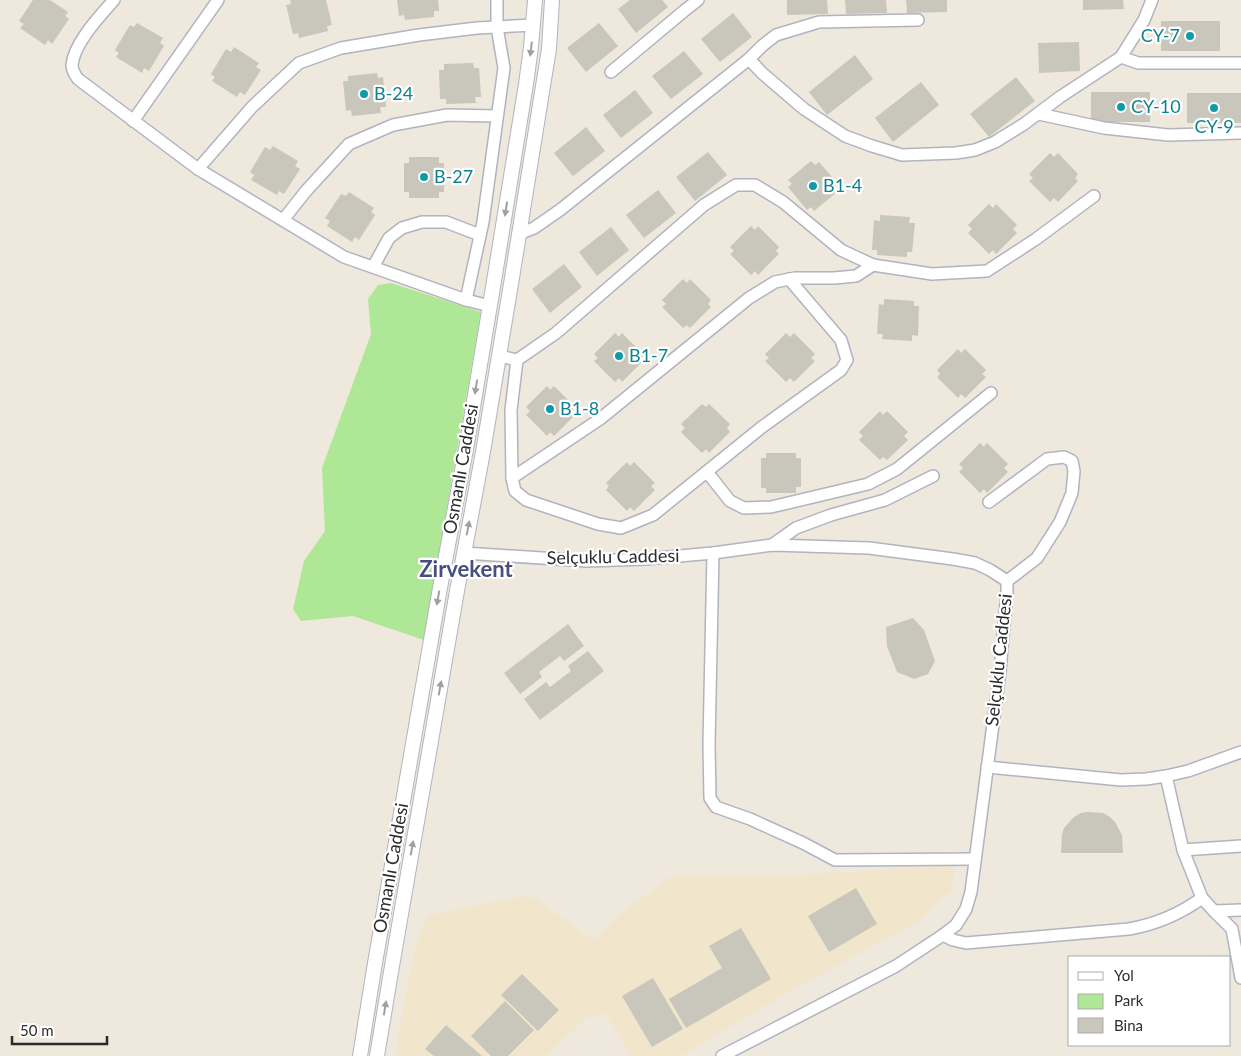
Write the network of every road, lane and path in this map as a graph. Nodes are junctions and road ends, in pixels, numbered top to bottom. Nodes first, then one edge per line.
1 (114, 0) edge
2 (218, 0) edge
3 (497, 0) edge
4 (535, 0) edge
5 (552, 0) edge
6 (698, 0) edge
7 (1152, 0) edge
8 (918, 20) dead end
9 (533, 25) junction
10 (497, 27) junction
11 (1121, 58) junction
12 (749, 59) junction
13 (1241, 63) edge
14 (611, 72) dead end
15 (1039, 114) junction
16 (498, 116) junction
17 (133, 121) junction
18 (1241, 133) edge
19 (198, 169) junction
20 (1094, 196) dead end
21 (283, 220) junction
22 (519, 234) junction
23 (480, 235) junction
24 (874, 265) junction
25 (373, 267) junction
26 (790, 279) junction
27 (466, 300) junction
28 (490, 306) junction
29 (482, 354) junction
30 (499, 356) junction
31 (517, 360) junction
32 (991, 393) dead end
33 (707, 472) junction
34 (933, 476) dead end
35 (512, 478) junction
36 (989, 502) dead end
37 (772, 545) junction
38 (446, 552) junction
39 (464, 553) junction
40 (713, 553) junction
41 (1007, 581) junction
42 (1241, 752) edge
43 (987, 767) junction
44 (1166, 776) junction
45 (1241, 846) edge
46 (1183, 850) junction
47 (975, 859) junction
48 (1202, 898) junction
49 (1241, 910) edge
50 (1214, 911) junction
51 (943, 935) junction
52 (1241, 978) edge
53 (360, 1056) edge
54 (378, 1056) edge
55 (722, 1056) edge

1 - 17 street
2 - 17 street
3 - 10 street
4 - 9 street, Osmanlı Caddesi
5 - 22 street, Osmanlı Caddesi
6 - 14 street
7 - 11 street
8 - 12 street
9 - 10 street
9 -> 28 street, Osmanlı Caddesi
10 - 16 street
10 - 19 street
11 - 13 street
11 - 15 street
12 - 15 street
12 - 22 street
15 - 18 street
16 - 21 street
16 - 23 street
17 - 19 street
19 - 21 street
20 - 24 street
21 - 25 street
22 - 30 street, Osmanlı Caddesi
23 - 25 street
23 - 27 street
24 - 26 street
24 - 31 street
25 - 27 street
26 - 33 street
26 - 35 street
27 - 28 street
28 - 29 street, Osmanlı Caddesi
29 - 30 street
29 -> 38 street, Osmanlı Caddesi
30 - 31 street
39 -> 30 street, Osmanlı Caddesi
31 - 35 street
32 - 33 street
33 - 35 street
34 - 37 street
36 - 41 street
37 - 40 street, Selçuklu Caddesi
37 - 41 street, Selçuklu Caddesi
38 - 39 street
38 -> 53 street, Osmanlı Caddesi
39 - 40 street, Selçuklu Caddesi
54 -> 39 street, Osmanlı Caddesi
40 - 47 street
41 - 43 street, Selçuklu Caddesi
42 - 44 street
43 - 44 street
43 - 47 street, Selçuklu Caddesi
44 - 46 street
45 - 46 street
46 - 48 street
47 - 51 street, Selçuklu Caddesi
48 - 50 street
48 - 51 street
49 - 50 street
50 - 52 street
51 - 55 street, Selçuklu Caddesi

